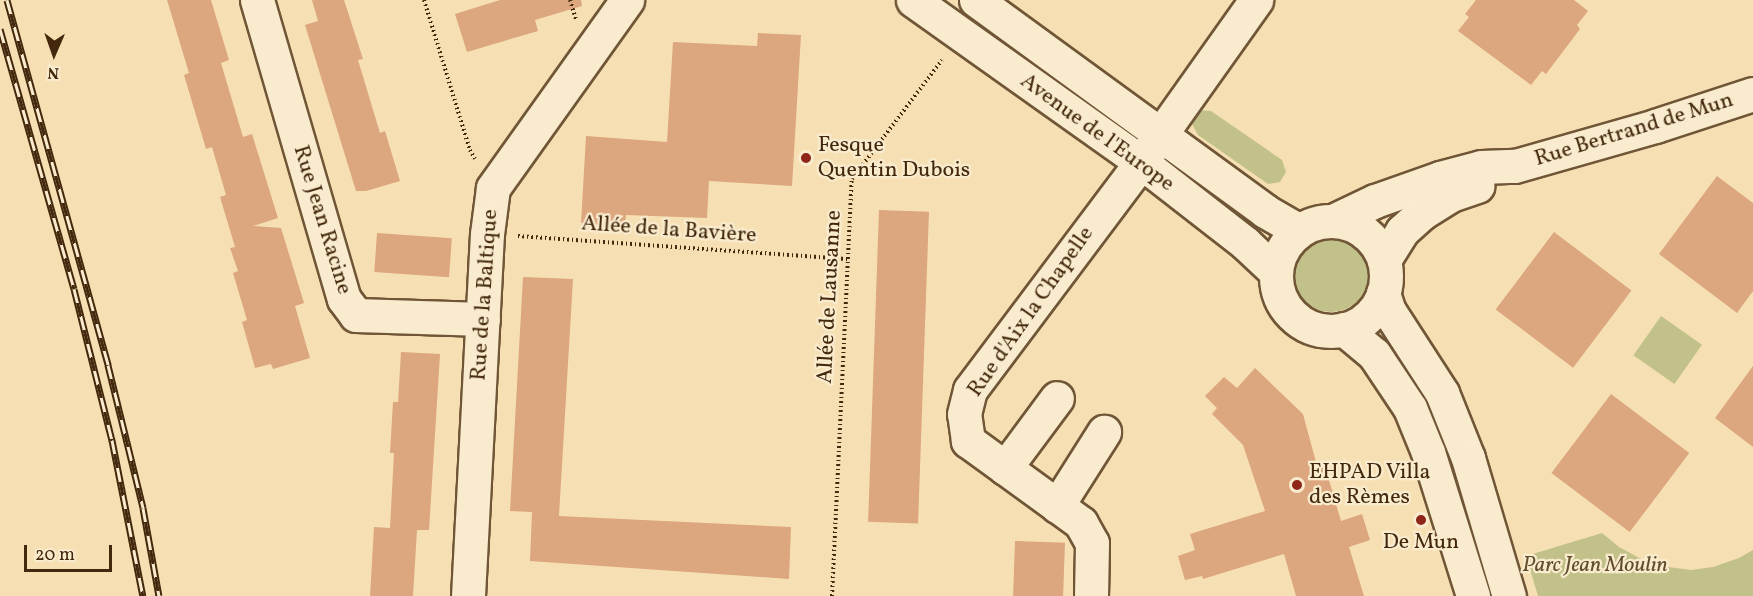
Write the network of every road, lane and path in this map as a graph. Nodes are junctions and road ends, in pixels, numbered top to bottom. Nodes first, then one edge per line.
1 (257, 0) edge
2 (424, 0) edge
3 (627, 0) edge
4 (913, 0) edge
5 (976, 0) edge
6 (1256, 0) edge
7 (961, 35) junction
8 (1753, 94) edge
9 (1161, 134) junction
10 (1141, 162) junction
11 (1515, 166) junction
12 (493, 188) junction
13 (1333, 220) junction
14 (1299, 231) junction
15 (487, 234) junction
16 (849, 258) junction
17 (1384, 260) junction
18 (1276, 272) junction
19 (1383, 293) junction
20 (483, 319) junction
21 (1344, 329) junction
22 (1057, 398) dead end
23 (1104, 432) dead end
24 (1005, 468) junction
25 (1057, 506) junction
26 (468, 596) edge
27 (832, 596) edge
28 (1091, 596) edge
29 (1473, 596) edge
30 (1509, 596) edge

1 - 20 street, Rue Jean Racine
2 - 12 path
3 - 12 street, Rue de la Baltique
4 - 7 street, Avenue de l'Europe
5 - 9 street, Avenue de l'Europe
6 - 9 street, Rue d'Aix la Chapelle
7 - 10 street, Avenue de l'Europe
7 - 16 path, Allée de Lausanne
8 - 11 street, Rue Bertrand de Mun
9 - 10 street, Rue d'Aix la Chapelle
9 - 14 street, Avenue de l'Europe
10 - 18 street, Avenue de l'Europe
10 - 24 street, Rue d'Aix la Chapelle
11 - 13 street, Rue Bertrand de Mun
11 - 17 street, Rue Bertrand de Mun
12 - 15 street, Rue de la Baltique
13 - 14 street
13 - 17 street
14 - 18 street
15 - 16 path, Allée de la Bavière
15 - 20 street, Rue de la Baltique
16 - 27 path, Allée de Lausanne
17 - 19 street
18 - 21 street
19 - 21 street
19 - 30 street
20 - 26 street, Rue de la Baltique
21 - 29 street
22 - 24 street
23 - 25 street
24 - 25 street, Rue d'Aix la Chapelle
25 - 28 street, Rue d'Aix la Chapelle

